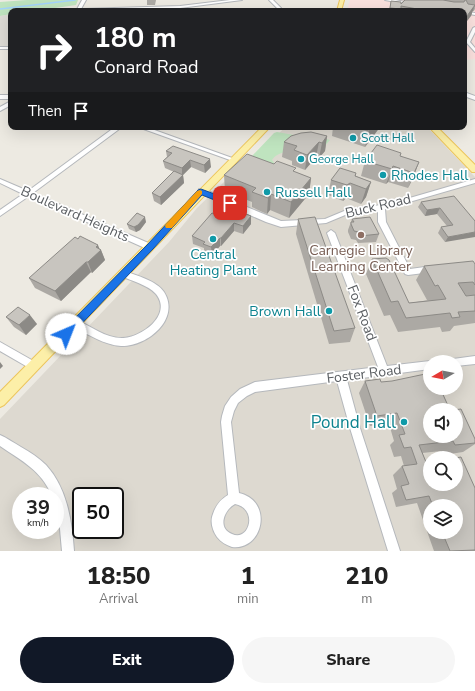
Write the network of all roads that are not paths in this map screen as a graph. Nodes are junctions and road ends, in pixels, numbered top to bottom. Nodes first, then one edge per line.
1 (240, 0) edge
2 (271, 0) edge
3 (387, 0) edge
4 (416, 4) edge
5 (187, 8) edge
6 (279, 8) edge
7 (475, 28) edge
8 (475, 51) edge
9 (115, 130) edge
10 (150, 130) edge
11 (263, 130) edge
12 (436, 130) edge
13 (232, 159) junction
14 (475, 170) edge
15 (0, 181) edge
16 (475, 181) edge
17 (201, 191) junction
18 (28, 194) junction
19 (382, 208) junction
20 (0, 214) edge
21 (331, 233) dead end
22 (150, 247) junction
23 (438, 268) edge
24 (124, 274) junction
25 (76, 324) junction
26 (0, 346) edge
27 (475, 360) edge
28 (463, 361) edge
29 (34, 366) junction
30 (423, 366) edge
31 (384, 371) junction
32 (341, 377) junction
33 (0, 401) edge
34 (0, 440) edge
35 (234, 498) dead end
36 (68, 551) edge
37 (394, 551) edge

1 - 5 street
2 - 6 street
3 - 4 street
7 - 8 street
9 - 18 street
10 - 13 street
11 - 13 main road
12 - 14 main road
13 - 17 main road
15 - 18 street, Boulevard Heights
16 - 19 street, Buck Road
17 - 19 street, Buck Road
17 - 22 main road
18 - 20 street
18 - 22 street, Boulevard Heights
19 - 23 street
21 - 31 street, Fox Road
22 - 24 main road
24 - 25 main road
24 - 25 street
25 - 29 main road
26 - 29 street
27 - 28 street
29 - 33 main road
30 - 31 street, Foster Road
31 - 32 street, Foster Road
32 - 35 street, Foster Road
32 - 37 street
34 - 36 street

